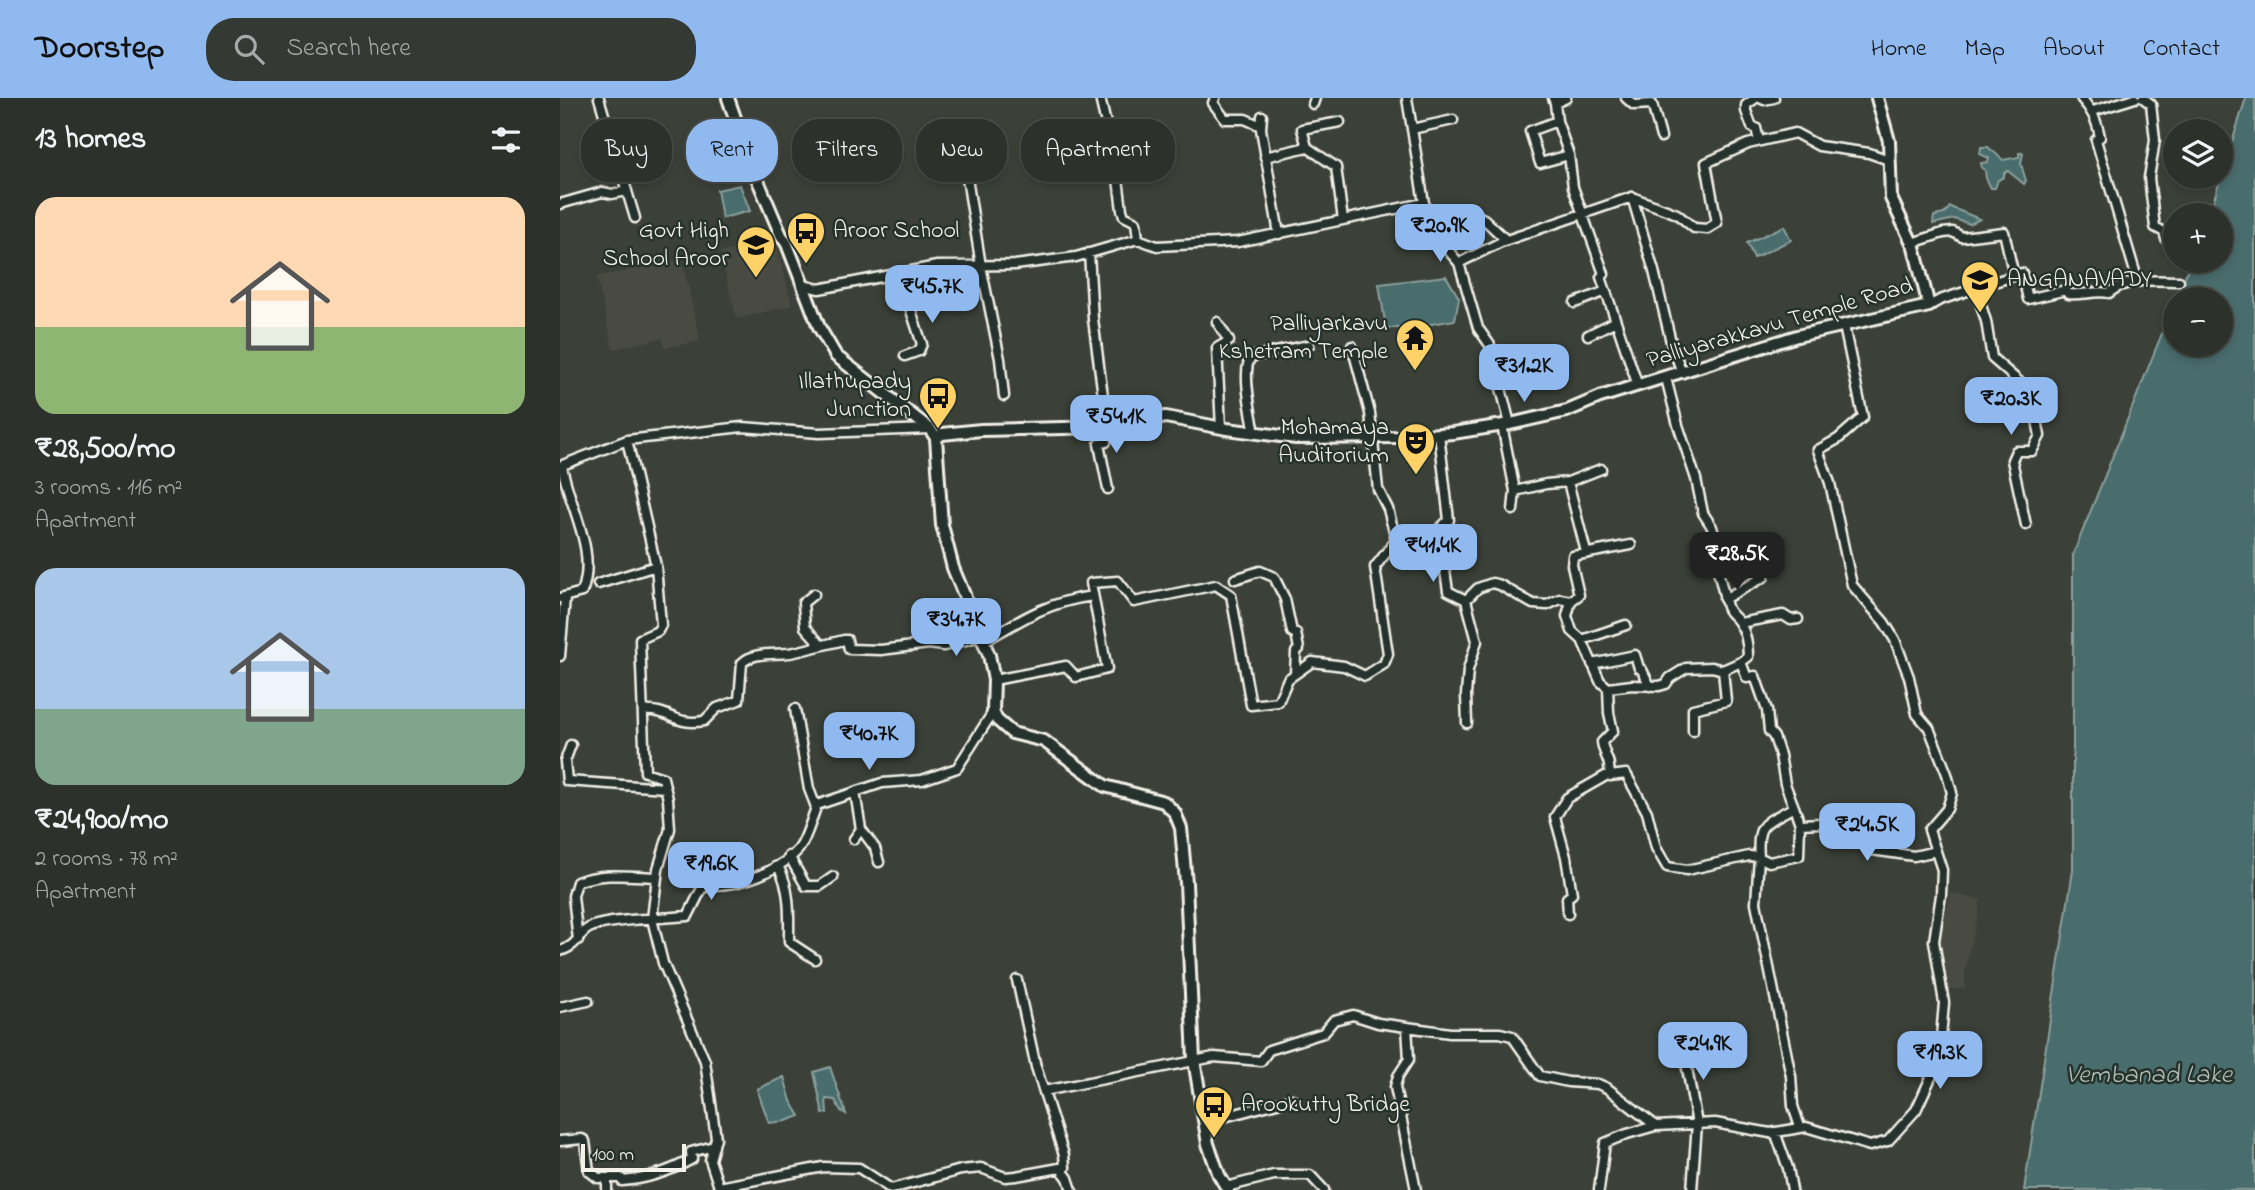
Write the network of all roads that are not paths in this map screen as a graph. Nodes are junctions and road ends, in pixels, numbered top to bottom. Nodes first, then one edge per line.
1 (599, 98) edge
2 (728, 98) edge
3 (1100, 98) edge
4 (1214, 98) edge
5 (1406, 98) edge
6 (1566, 98) edge
7 (1626, 98) edge
8 (1758, 98) edge
9 (1774, 98) edge
10 (1877, 98) edge
11 (2081, 98) edge
12 (2135, 98) edge
13 (2143, 98) edge
14 (1554, 101) edge
15 (2093, 111) junction
16 (1262, 116) dead end
17 (1453, 120) dead end
18 (1557, 121) junction
19 (1340, 122) dead end
20 (1261, 126) junction
21 (1412, 129) junction
22 (1661, 137) dead end
23 (1759, 141) junction
24 (1307, 147) junction
25 (1569, 155) junction
26 (1265, 157) junction
27 (1889, 160) junction
28 (968, 182) edge
29 (626, 191) junction
30 (1632, 197) junction
31 (1424, 203) junction
32 (560, 204) edge
33 (1464, 209) dead end
34 (1584, 214) junction
35 (635, 218) dead end
36 (1343, 220) junction
37 (2163, 231) edge
38 (1279, 234) junction
39 (1138, 239) junction
40 (1506, 240) junction
41 (1912, 243) junction
42 (1089, 253) junction
43 (1459, 263) junction
44 (981, 266) junction
45 (899, 274) junction
46 (2014, 276) junction
47 (2179, 281) dead end
48 (2138, 282) junction
49 (803, 285) junction
50 (1976, 289) junction
51 (1606, 291) junction
52 (1575, 303) dead end
53 (1929, 306) junction
54 (1616, 321) junction
55 (1217, 322) dead end
56 (1844, 326) junction
57 (1588, 335) dead end
58 (1309, 345) dead end
59 (1352, 345) dead end
60 (905, 356) dead end
61 (1682, 373) junction
62 (1666, 378) junction
63 (1638, 386) junction
64 (1004, 396) dead end
65 (1506, 425) junction
66 (1105, 427) junction
67 (1221, 428) junction
68 (933, 433) junction
69 (1255, 433) junction
70 (1438, 434) junction
71 (1371, 436) junction
72 (627, 440) junction
73 (561, 466) edge
74 (1601, 469) dead end
75 (1568, 482) junction
76 (1108, 489) dead end
77 (1515, 491) junction
78 (1513, 510) dead end
79 (2026, 525) dead end
80 (1630, 545) dead end
81 (1586, 552) junction
82 (656, 565) junction
83 (1765, 577) dead end
84 (1234, 579) dead end
85 (598, 584) dead end
86 (814, 594) dead end
87 (1093, 596) junction
88 (562, 598) edge
89 (1724, 599) junction
90 (1466, 600) junction
91 (1571, 601) junction
92 (1798, 619) dead end
93 (1740, 623) junction
94 (1626, 625) dead end
95 (982, 639) junction
96 (1582, 640) junction
97 (821, 645) junction
98 (560, 656) edge
99 (1741, 662) junction
100 (1592, 664) junction
101 (1723, 670) junction
102 (1295, 674) junction
103 (994, 680) junction
104 (1650, 687) junction
105 (1608, 688) junction
106 (795, 709) dead end
107 (643, 711) junction
108 (993, 712) junction
109 (1467, 723) dead end
110 (1693, 731) dead end
111 (571, 746) dead end
112 (1609, 774) junction
113 (665, 788) junction
114 (855, 792) junction
115 (816, 807) junction
116 (1794, 807) junction
117 (1800, 824) junction
118 (861, 829) junction
119 (854, 839) dead end
120 (1936, 851) junction
121 (789, 856) junction
122 (1759, 857) junction
123 (879, 862) dead end
124 (775, 867) junction
125 (657, 877) junction
126 (833, 877) dead end
127 (1568, 914) dead end
128 (652, 919) junction
129 (578, 940) junction
130 (560, 951) edge
131 (815, 959) dead end
132 (1017, 980) dead end
133 (588, 1001) dead end
134 (560, 1007) edge
135 (1407, 1027) junction
136 (1683, 1046) dead end
137 (1194, 1060) junction
138 (1044, 1091) junction
139 (1292, 1100) dead end
140 (1205, 1122) junction
141 (1697, 1124) junction
142 (1654, 1126) junction
143 (1800, 1127) junction
144 (1775, 1132) junction
145 (560, 1142) edge
146 (714, 1146) junction
147 (1061, 1169) junction
148 (607, 1178) junction
149 (719, 1188) edge
150 (1227, 1188) edge
151 (607, 1190) edge
152 (1072, 1190) edge
153 (1324, 1190) edge
154 (1416, 1190) edge
155 (1599, 1190) edge
156 (1692, 1190) edge
157 (1792, 1190) edge

1 - 29 street
2 - 49 main road
3 - 39 street
4 - 20 street
5 - 21 street
6 - 14 street
7 - 22 street
8 - 9 street
8 - 23 street
10 - 27 main road, Palliyarakkavu Temple Road
11 - 15 street
12 - 15 street
13 - 37 street
14 - 18 street
15 - 48 street
16 - 20 street
17 - 21 street
18 - 25 street
18 - 25 street
19 - 24 street
20 - 26 street
21 - 31 street
23 - 27 street
23 - 30 street
24 - 26 street
24 - 36 street
25 - 34 street
26 - 38 street
27 - 41 main road, Palliyarakkavu Temple Road
28 - 44 street
29 - 32 street
29 - 35 street
30 - 34 street
30 - 61 street
31 - 36 street
31 - 43 street
33 - 40 street
34 - 40 street
34 - 51 street
36 - 38 street
38 - 39 street
39 - 42 street
40 - 43 street
41 - 46 street
41 - 53 main road, Palliyarakkavu Temple Road
42 - 44 street
42 - 66 street
43 - 65 street
44 - 45 street
44 - 64 street
45 - 49 street
45 - 60 street
46 - 48 street
46 - 50 street
47 - 48 street
49 - 68 main road
50 - 53 street
50 - 79 street
51 - 52 street
51 - 54 street
53 - 56 main road, Palliyarakkavu Temple Road
54 - 57 street
54 - 63 street
55 - 67 street
56 - 61 main road, Palliyarakkavu Temple Road
56 - 120 street
58 - 69 street
59 - 71 street
61 - 62 main road, Palliyarakkavu Temple Road
62 - 63 main road, Palliyarakkavu Temple Road
62 - 89 street
63 - 65 main road, Palliyarakkavu Temple Road
65 - 70 main road, Palliyarakkavu Temple Road
65 - 77 street
66 - 67 main road, Palliyarakkavu Temple Road
66 - 68 main road, Palliyarakkavu Temple Road
66 - 76 street
67 - 69 main road, Palliyarakkavu Temple Road
68 - 72 street
68 - 95 main road
69 - 71 main road, Palliyarakkavu Temple Road
70 - 71 main road, Palliyarakkavu Temple Road
70 - 90 street
71 - 102 street
72 - 73 street
72 - 82 street
73 - 88 street
74 - 75 street
75 - 77 street
75 - 81 street
77 - 78 street
80 - 81 street
81 - 91 street
82 - 85 street
82 - 107 street
83 - 89 street
84 - 102 street
86 - 97 street
87 - 95 street
87 - 102 street
87 - 103 street
88 - 98 street
89 - 93 street
90 - 91 street
90 - 109 street
91 - 96 street
92 - 93 street
93 - 99 street
94 - 96 street
95 - 97 street
95 - 103 main road
96 - 100 street
97 - 107 street
99 - 101 street
99 - 116 street
100 - 104 street
100 - 105 street
101 - 104 street
101 - 110 street
103 - 108 main road
104 - 105 street
105 - 112 street
106 - 115 street
107 - 113 street
108 - 114 street
108 - 137 main road
111 - 113 street
112 - 122 street
112 - 127 street
113 - 125 street
114 - 115 street
114 - 118 street
115 - 121 street
116 - 117 street
116 - 122 street
117 - 120 street
117 - 122 street
118 - 119 street
118 - 123 street
120 - 143 street
121 - 124 street
121 - 126 street
122 - 143 street
124 - 128 street
124 - 131 street
125 - 128 street
125 - 129 street
128 - 129 street
128 - 146 street
129 - 130 street
132 - 138 street
133 - 134 street
135 - 137 street
135 - 142 street
135 - 154 street
136 - 141 street
137 - 138 street
137 - 140 main road
138 - 147 street
139 - 140 street
140 - 150 main road
141 - 142 street
141 - 144 street
141 - 156 street
142 - 155 street
143 - 144 street
144 - 157 street
145 - 148 street
146 - 148 street
146 - 149 street
147 - 149 street
147 - 152 street
148 - 151 street
150 - 153 street

